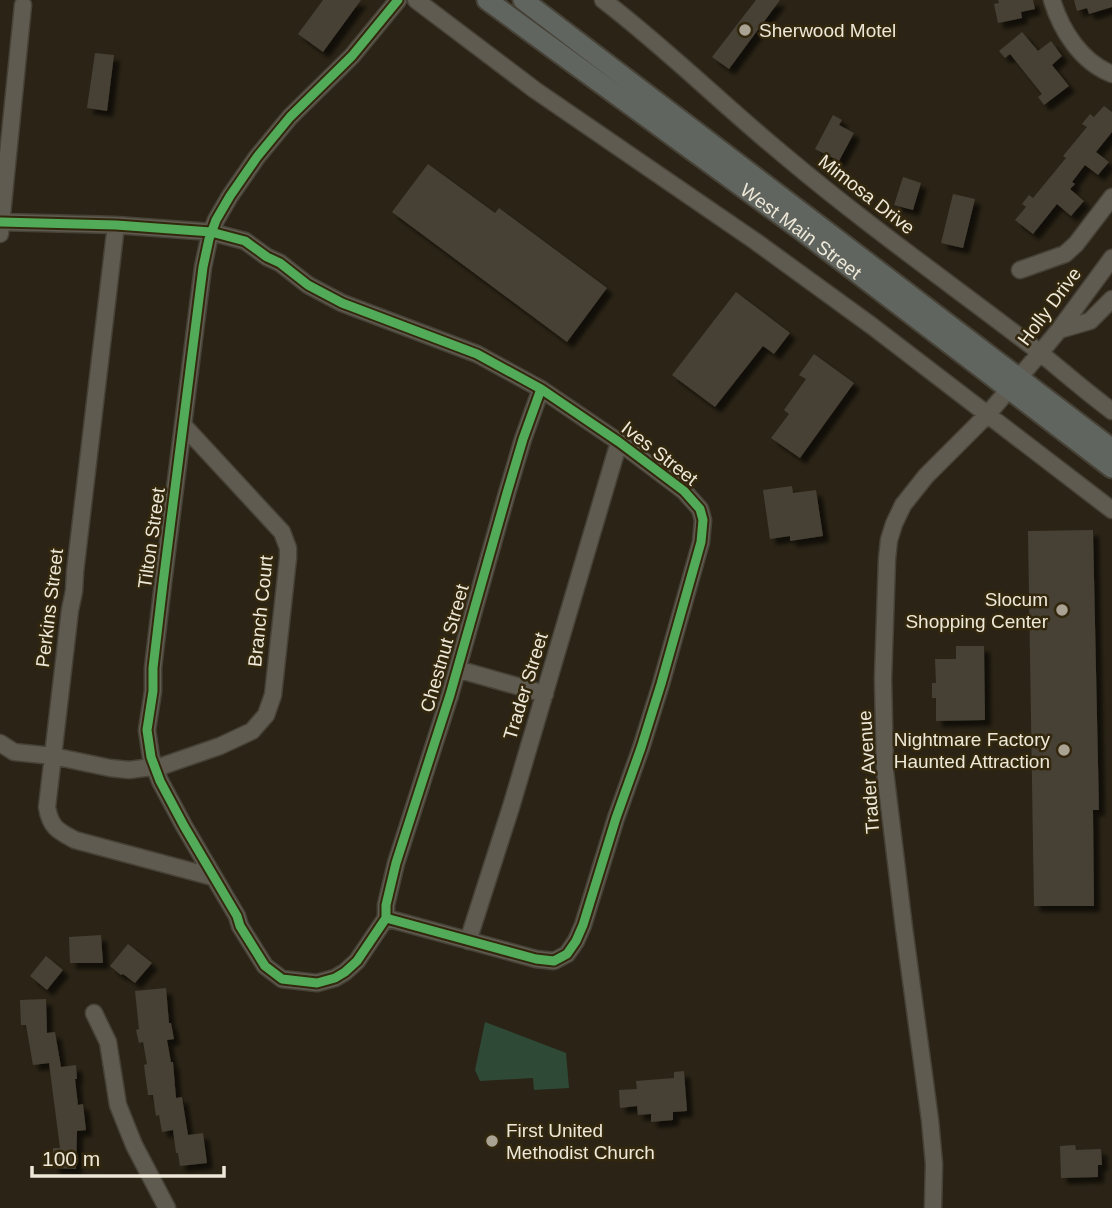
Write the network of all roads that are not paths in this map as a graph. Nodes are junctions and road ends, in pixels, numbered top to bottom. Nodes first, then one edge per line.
1 (398, 0) edge
2 (416, 0) edge
3 (487, 0) edge
4 (523, 0) edge
5 (603, 0) edge
6 (1052, 0) edge
7 (23, 5) dead end
8 (1112, 74) edge
9 (1112, 197) edge
10 (116, 225) junction
11 (1, 228) edge
12 (211, 232) junction
13 (1112, 258) edge
14 (1020, 270) dead end
15 (1112, 299) edge
16 (1059, 330) junction
17 (1040, 353) junction
18 (1014, 384) junction
19 (541, 389) junction
20 (1112, 411) edge
21 (987, 415) junction
22 (183, 425) junction
23 (619, 442) junction
24 (1112, 449) edge
25 (1112, 468) edge
26 (1112, 510) edge
27 (457, 669) junction
28 (545, 694) junction
29 (0, 743) edge
30 (53, 756) junction
31 (156, 770) junction
32 (213, 877) junction
33 (386, 918) junction
34 (468, 941) junction
35 (94, 1013) dead end
36 (167, 1208) edge
37 (933, 1208) edge

1 - 12 street, Tilton Street
2 - 21 street
3 - 18 main road, West Main Street
4 - 18 main road, West Main Street
5 - 17 street, Mimosa Drive
6 - 8 street
7 - 11 street
9 - 14 street
10 - 11 street, Ives Street
10 - 12 street, Ives Street
10 - 30 street, Perkins Street
12 - 19 street, Ives Street
12 - 22 street, Tilton Street
13 - 16 street, Holly Drive
15 - 16 street
16 - 17 street, Holly Drive
17 - 18 street, Holly Drive
17 - 20 street, Mimosa Drive
18 - 21 street, Trader Avenue
18 - 24 main road, West Main Street
18 - 25 main road, West Main Street
19 - 23 street, Ives Street
19 - 27 street, Chestnut Street
21 - 26 street
21 - 37 street, Trader Avenue
22 - 31 street, Tilton Street
22 - 31 street, Branch Court
23 - 28 street, Trader Street
23 - 34 street, Ives Street
27 - 28 street
27 - 33 street, Chestnut Street
28 - 34 street, Trader Street
29 - 30 street
30 - 31 street
30 - 32 street, Perkins Street
31 - 32 street, Tilton Street
32 - 33 street, Tilton Street
33 - 34 street, Ives Street
35 - 36 street

